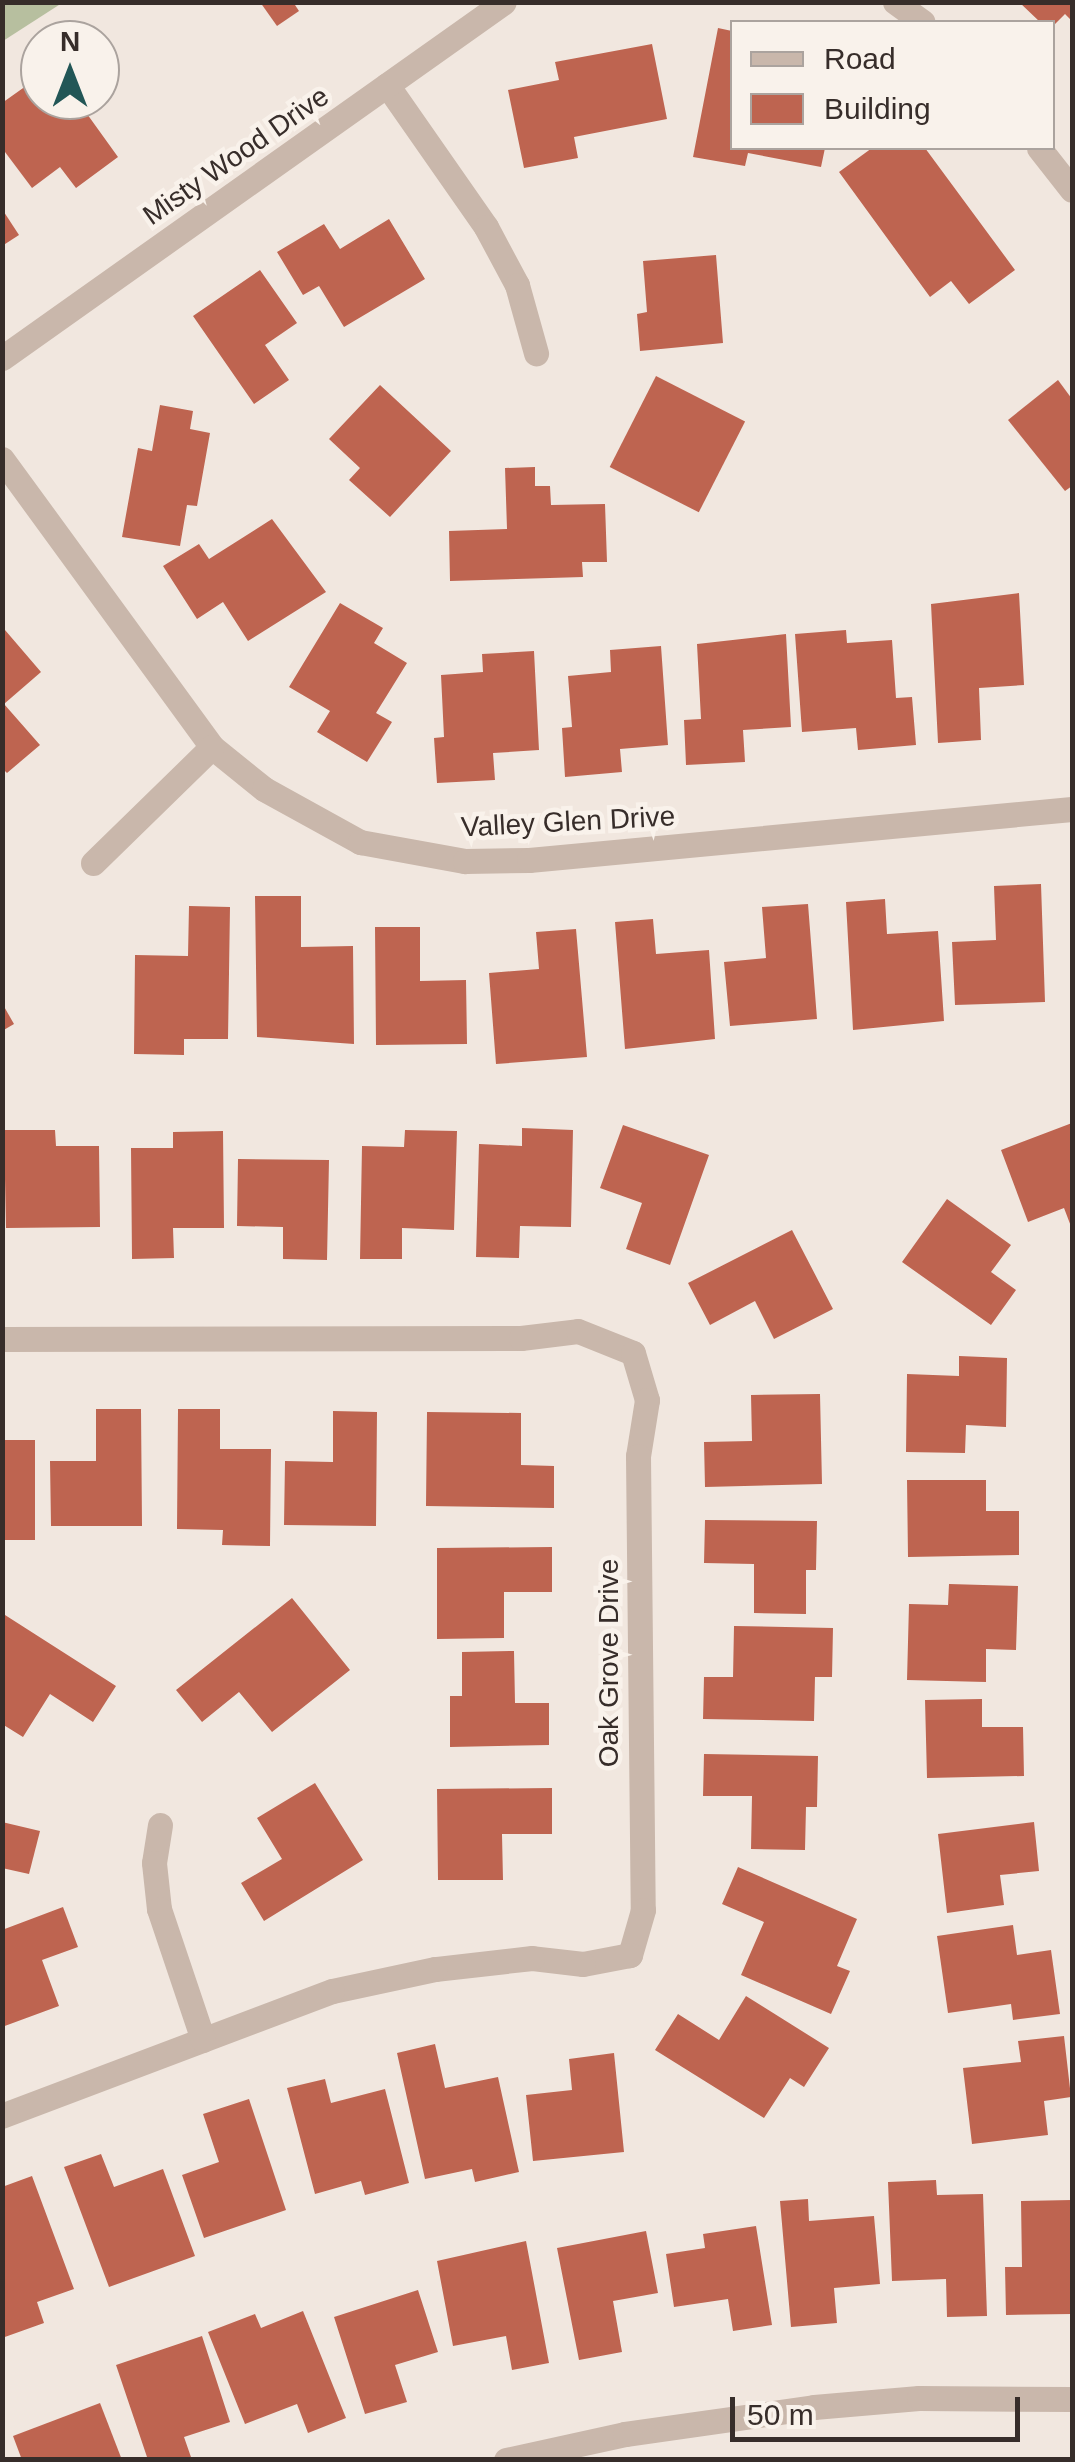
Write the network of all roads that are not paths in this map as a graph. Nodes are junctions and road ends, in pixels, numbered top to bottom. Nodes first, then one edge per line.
1 (504, 2) edge
2 (895, 2) edge
3 (920, 20) edge
4 (387, 85) junction
5 (1041, 150) edge
6 (1072, 190) edge
7 (536, 352) dead end
8 (2, 358) edge
9 (2, 459) edge
10 (212, 747) junction
11 (1072, 810) edge
12 (93, 863) dead end
13 (2, 1339) edge
14 (160, 1825) dead end
15 (203, 2040) junction
16 (2, 2116) edge
17 (1072, 2400) edge
18 (506, 2460) edge

1 - 4 street, Misty Wood Drive
2 - 3 street
4 - 7 street
4 - 8 street, Misty Wood Drive
5 - 6 street
9 - 10 street, Valley Glen Drive
10 - 11 street, Valley Glen Drive
10 - 12 street
13 - 15 street, Oak Grove Drive
14 - 15 street
15 - 16 street, Oak Grove Drive
17 - 18 street

